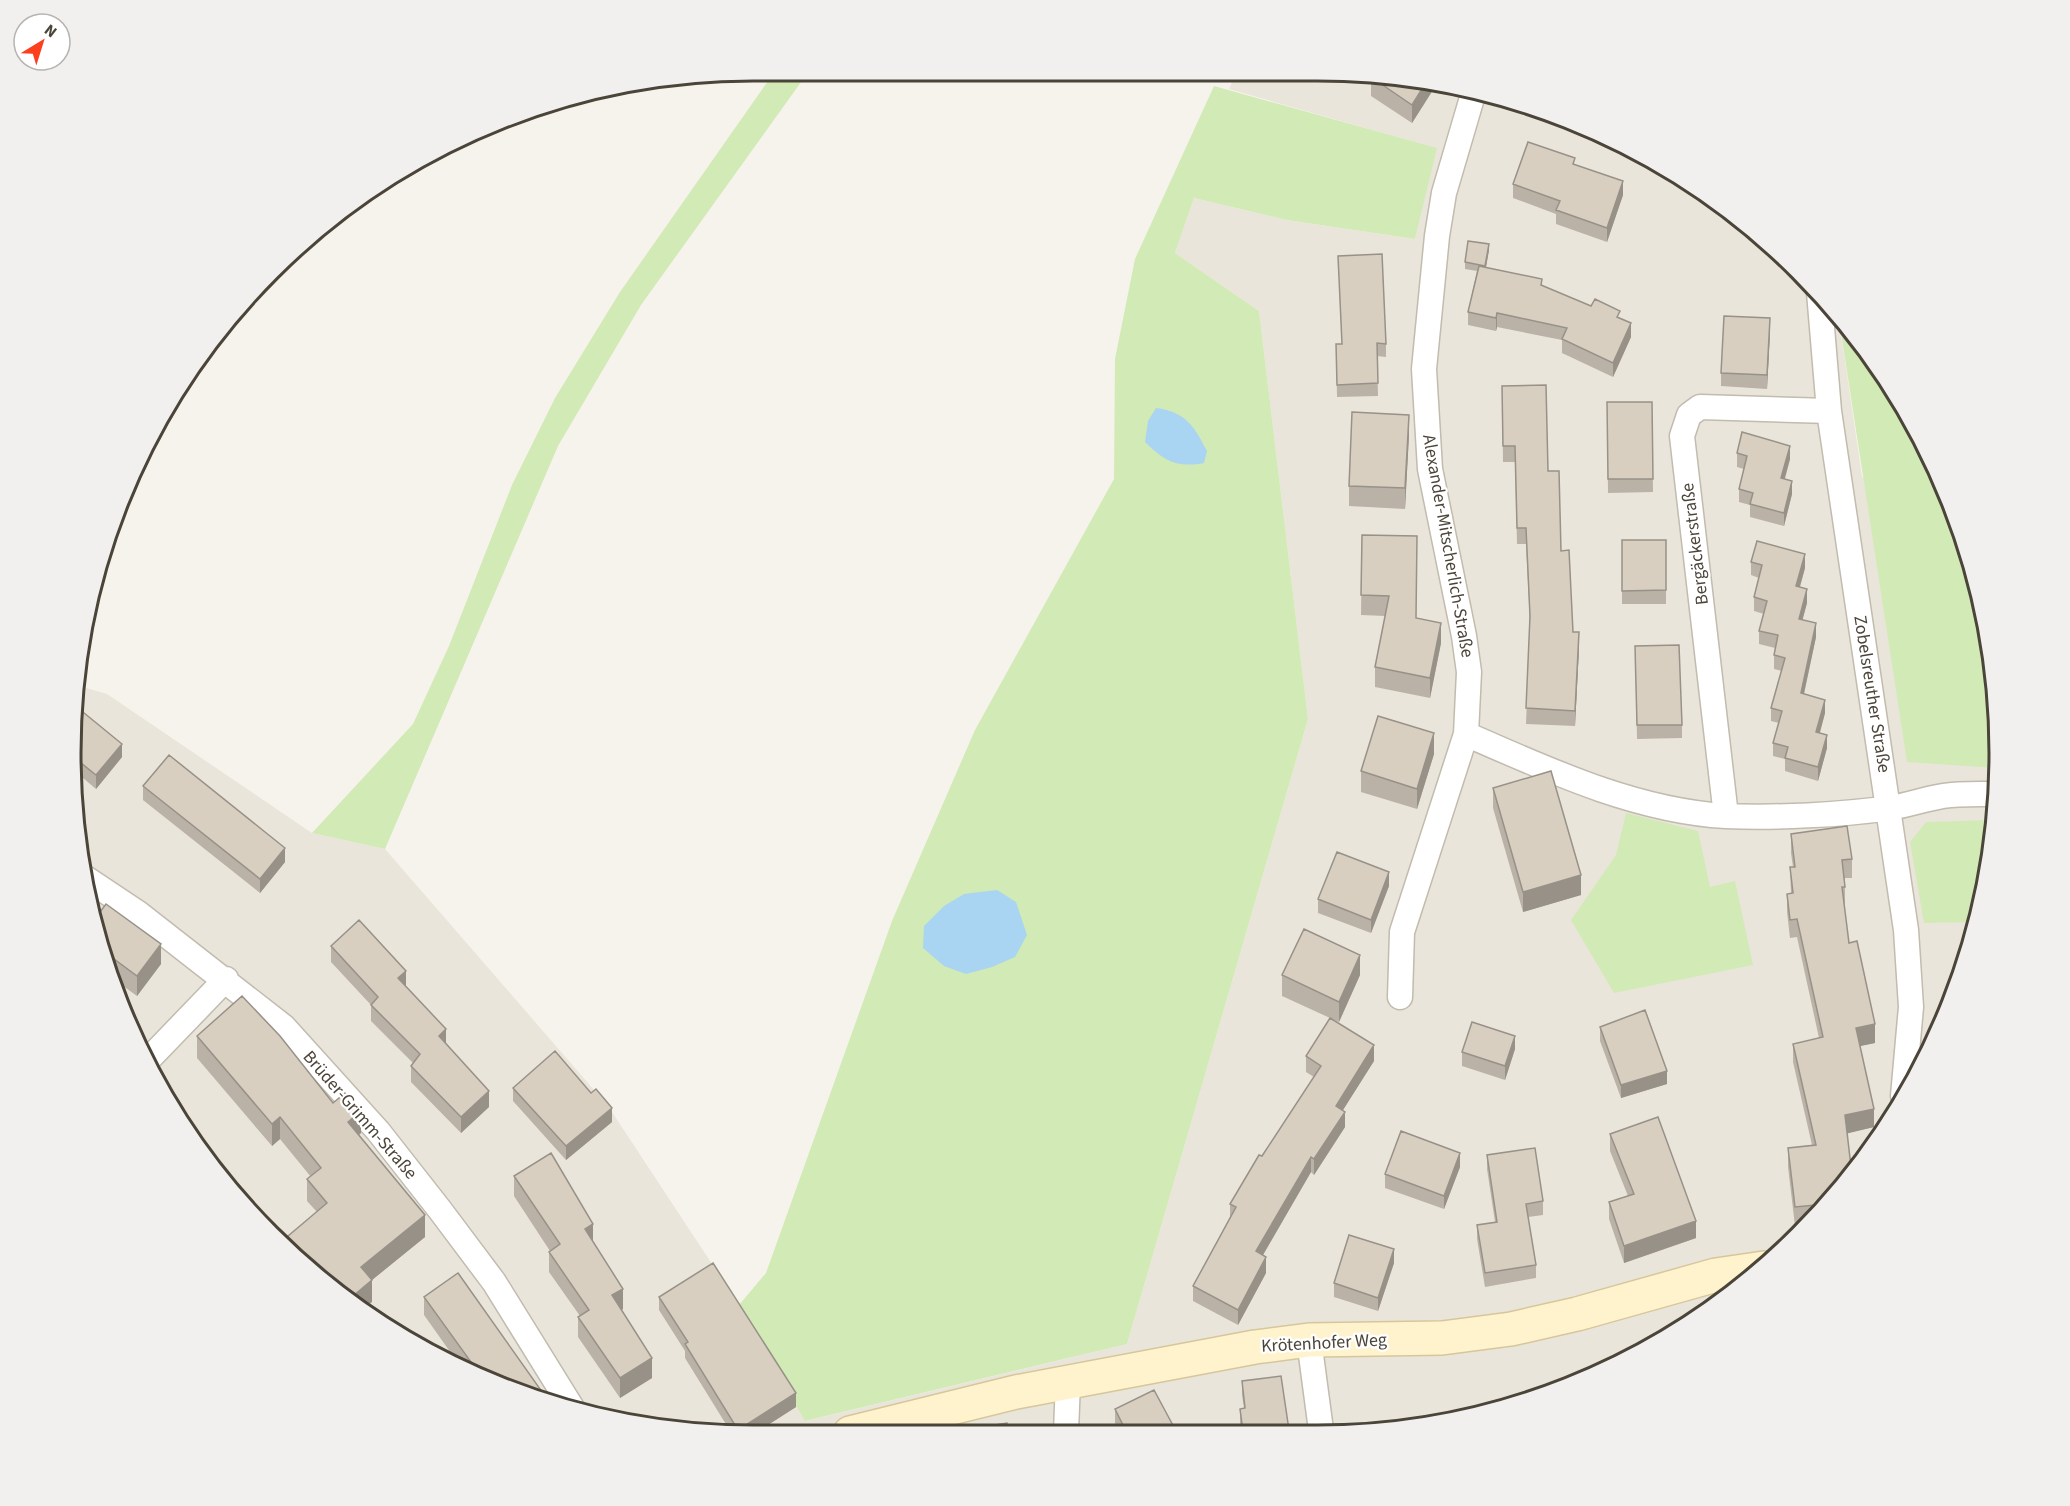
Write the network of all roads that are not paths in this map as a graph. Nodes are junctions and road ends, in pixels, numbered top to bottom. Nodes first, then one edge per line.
1 (1472, 99) edge
2 (1820, 308) edge
3 (1829, 411) junction
4 (1467, 734) junction
5 (1988, 794) edge
6 (1889, 808) junction
7 (1726, 816) junction
8 (94, 884) edge
9 (225, 980) junction
10 (1400, 997) dead end
11 (153, 1055) edge
12 (1905, 1079) edge
13 (1744, 1271) edge
14 (1309, 1340) junction
15 (1068, 1381) junction
16 (566, 1398) edge
17 (884, 1425) edge
18 (1066, 1425) edge
19 (1320, 1425) edge

1 - 4 street, Alexander-Mitscherlich-Straße
2 - 3 street, Zobelsreuther Straße
3 - 6 street, Zobelsreuther Straße
3 - 7 street, Bergäckerstraße
4 - 7 street
4 - 10 street, Alexander-Mitscherlich-Straße
5 - 6 street
6 - 7 street
6 - 12 street, Zobelsreuther Straße
8 - 9 street, Brüder-Grimm-Straße
9 - 11 street
9 - 16 street, Brüder-Grimm-Straße
13 - 14 street, Krötenhofer Weg
14 - 15 street, Krötenhofer Weg
14 - 19 street
15 - 17 street, Krötenhofer Weg
15 - 18 street

